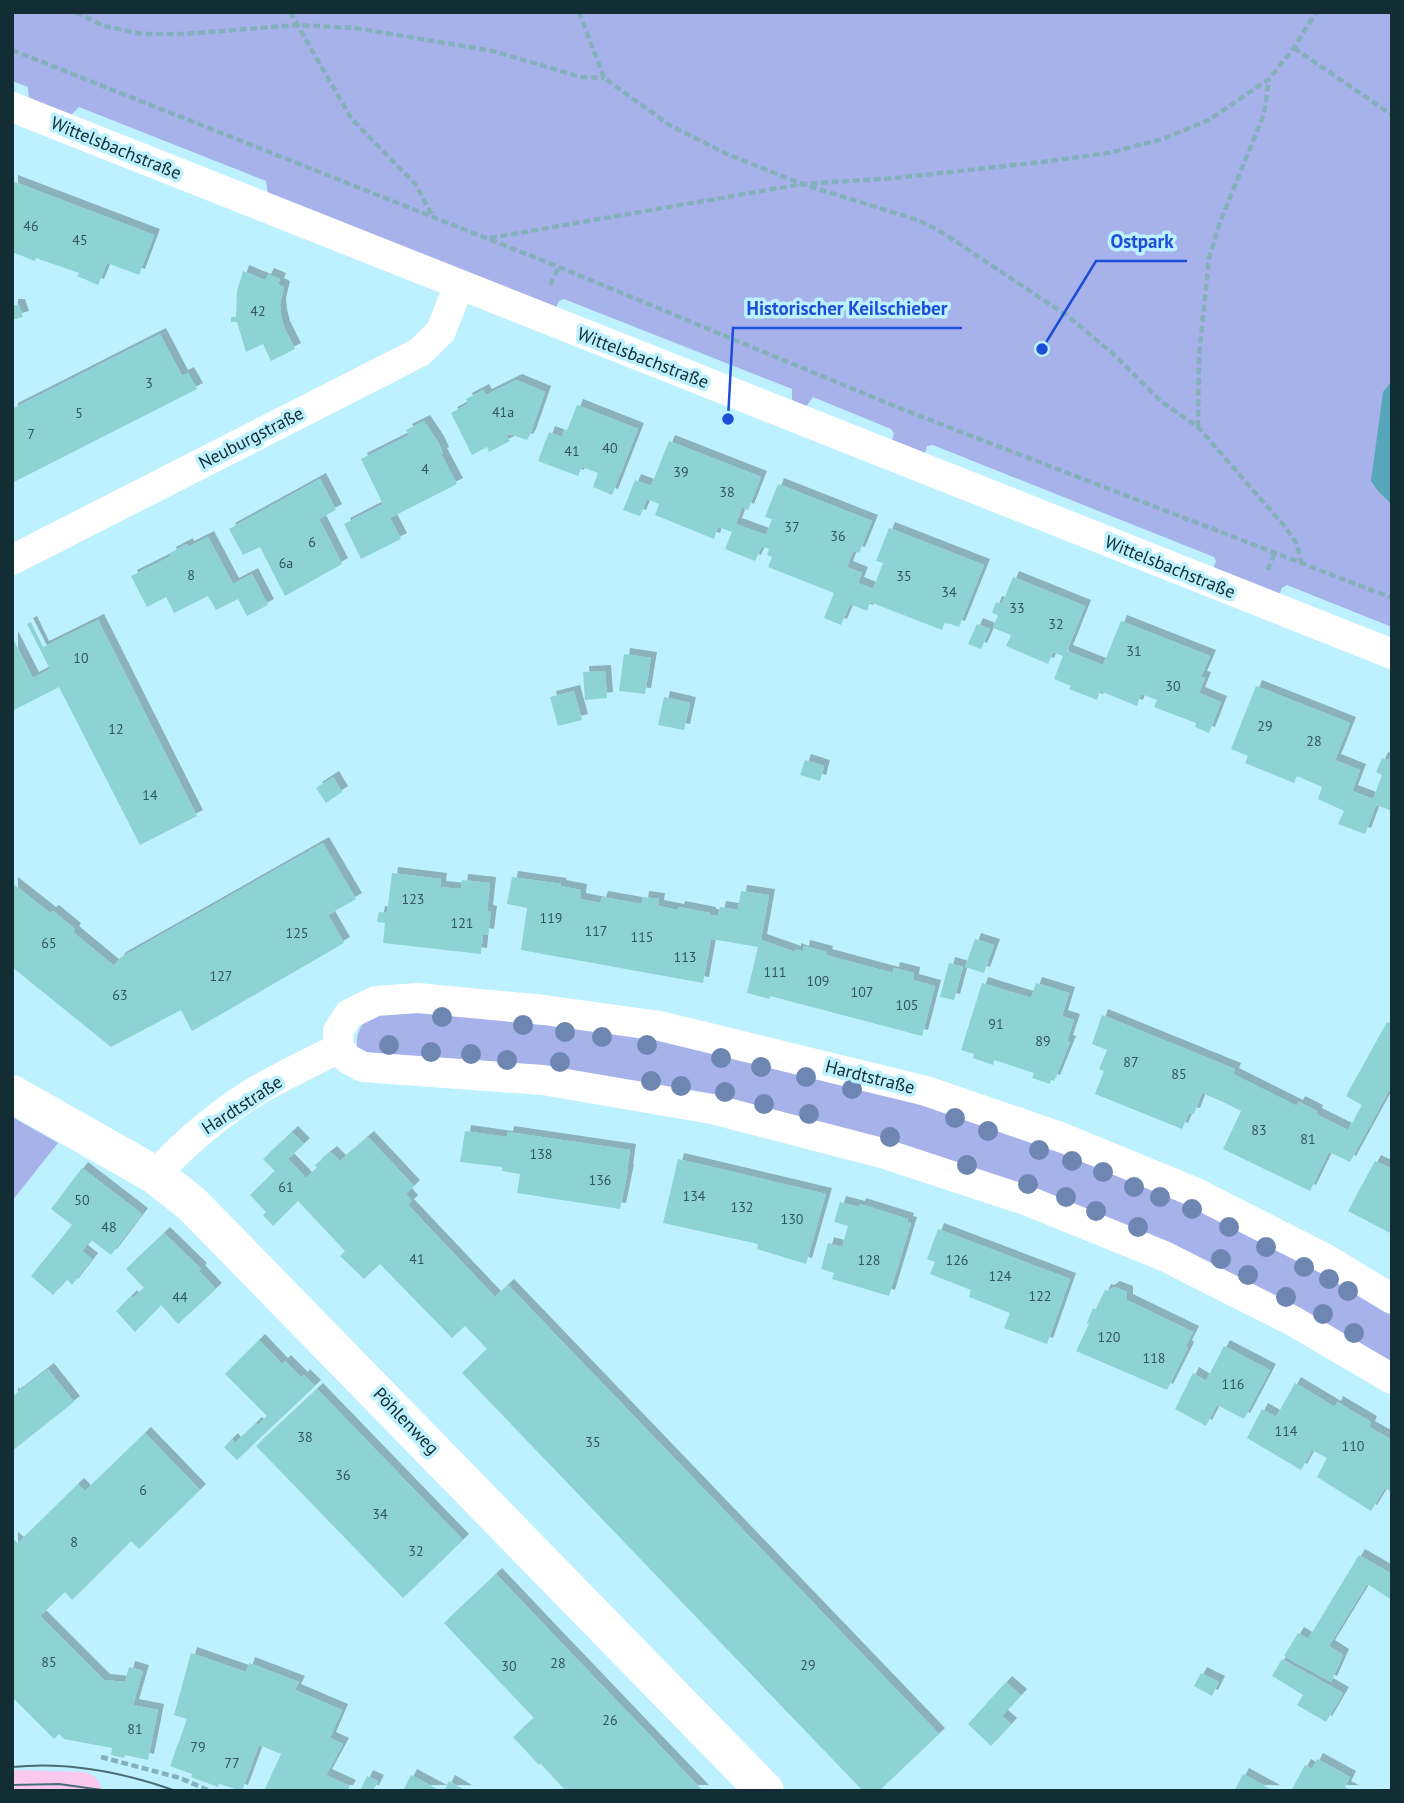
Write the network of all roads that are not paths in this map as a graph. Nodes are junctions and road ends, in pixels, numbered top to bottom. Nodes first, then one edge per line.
1 (12, 107) edge
2 (459, 285) junction
3 (12, 560) edge
4 (1392, 654) edge
5 (339, 1048) junction
6 (12, 1094) edge
7 (155, 1175) junction
8 (1392, 1298) edge
9 (1392, 1379) edge
10 (12, 1789) edge
11 (82, 1791) edge
12 (765, 1791) edge

1 - 2 street, Wittelsbachstraße
2 - 3 street, Neuburgstraße
2 - 4 street, Wittelsbachstraße
5 - 7 street, Hardtstraße
5 - 8 street, Hardtstraße
5 - 9 street
6 - 7 main road, Pöhlenweg
7 - 12 main road, Pöhlenweg
10 - 11 main road

